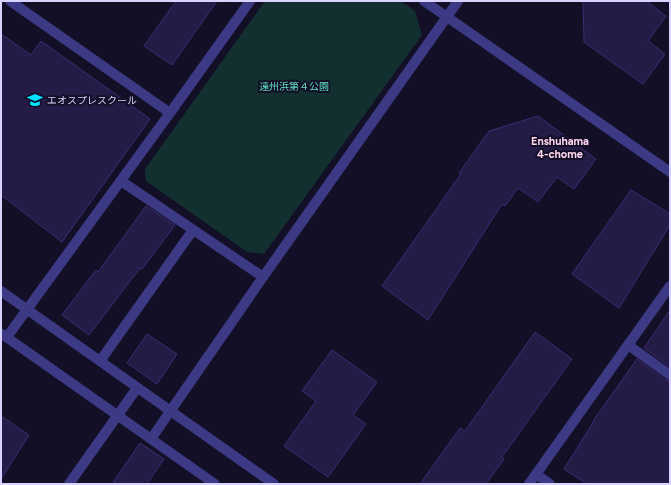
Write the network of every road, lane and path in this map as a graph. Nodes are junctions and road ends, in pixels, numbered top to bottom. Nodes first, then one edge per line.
1 (10, 1) edge
2 (250, 1) edge
3 (424, 1) edge
4 (458, 1) edge
5 (447, 18) junction
6 (170, 113) junction
7 (670, 172) edge
8 (121, 181) junction
9 (193, 230) junction
10 (263, 278) junction
11 (670, 286) edge
12 (1, 291) edge
13 (27, 310) junction
14 (4, 335) edge
15 (628, 346) junction
16 (100, 361) junction
17 (670, 375) edge
18 (137, 388) junction
19 (170, 411) junction
20 (118, 415) junction
21 (151, 439) junction
22 (536, 474) junction
23 (69, 484) edge
24 (215, 484) edge
25 (274, 484) edge
26 (529, 484) edge
27 (550, 484) edge

1 - 6 street
2 - 6 street
3 - 5 street
4 - 5 street
5 - 7 street
5 - 10 street
6 - 8 street
8 - 9 street
8 - 13 street
9 - 10 street
9 - 16 street
10 - 19 street
11 - 15 street
12 - 13 street
13 - 14 street
13 - 16 street
14 - 20 street
15 - 17 street
15 - 22 street
16 - 18 street
18 - 19 street
18 - 20 street
19 - 21 street
19 - 25 street
20 - 21 street
20 - 23 street
21 - 24 street
22 - 26 street
22 - 27 street

